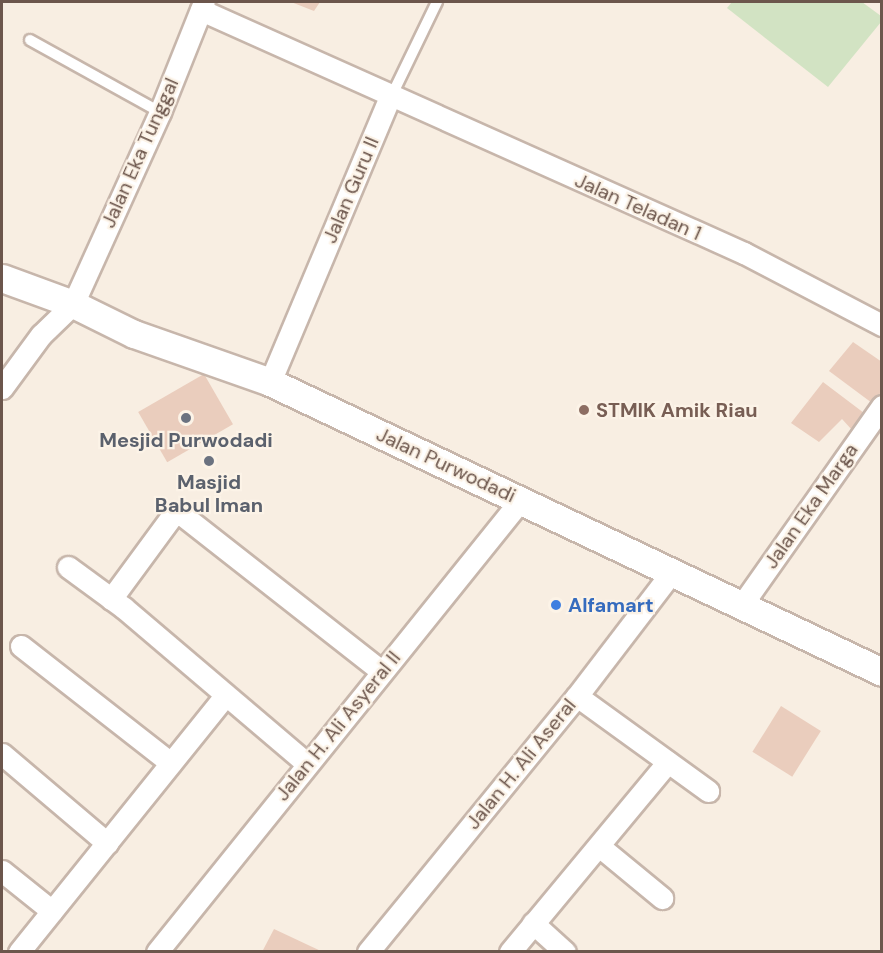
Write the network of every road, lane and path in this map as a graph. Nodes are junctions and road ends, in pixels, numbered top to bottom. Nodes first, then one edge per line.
1 (438, 2) edge
2 (202, 6) edge
3 (30, 40) dead end
4 (390, 97) junction
5 (160, 112) junction
6 (2, 278) edge
7 (73, 304) junction
8 (882, 325) edge
9 (270, 382) junction
10 (2, 388) edge
11 (882, 406) edge
12 (520, 501) junction
13 (68, 567) dead end
14 (671, 573) junction
15 (111, 599) junction
16 (741, 606) junction
17 (21, 646) dead end
18 (381, 670) junction
19 (882, 672) edge
20 (225, 696) junction
21 (577, 696) junction
22 (2, 754) edge
23 (668, 762) junction
24 (171, 763) junction
25 (307, 764) junction
26 (708, 791) dead end
27 (107, 843) junction
28 (599, 846) junction
29 (2, 871) edge
30 (662, 898) dead end
31 (52, 911) junction
32 (534, 923) junction
33 (19, 951) edge
34 (157, 951) edge
35 (368, 951) edge
36 (510, 951) edge
37 (565, 951) edge

1 - 4 lane, Jalan Guru II
2 - 4 street, Jalan Teladan 1
2 - 5 street, Jalan Eka Tunggal
3 - 5 lane
4 - 8 street, Jalan Teladan 1
4 - 9 street, Jalan Guru II
5 - 7 street, Jalan Eka Tunggal
6 - 7 street, Jalan Purwodadi
7 - 9 street, Jalan Purwodadi
7 - 10 street
9 - 12 street, Jalan Purwodadi
11 - 16 street, Jalan Eka Marga
12 - 14 street, Jalan Purwodadi
12 - 18 street, Jalan H. Ali Asyeral II
13 - 15 street
14 - 16 street, Jalan Purwodadi
14 - 21 street, Jalan H. Ali Aseral
15 - 18 street
15 - 20 street
16 - 19 street, Jalan Purwodadi
17 - 24 street
18 - 25 street, Jalan H. Ali Asyeral II
20 - 24 street
20 - 25 street
21 - 23 street
21 - 35 street, Jalan H. Ali Aseral
22 - 27 street
23 - 26 street
23 - 28 street
24 - 27 street
25 - 34 street, Jalan H. Ali Asyeral II
27 - 31 street
28 - 30 street
28 - 32 street
29 - 31 street
31 - 33 street
32 - 36 street
32 - 37 street

